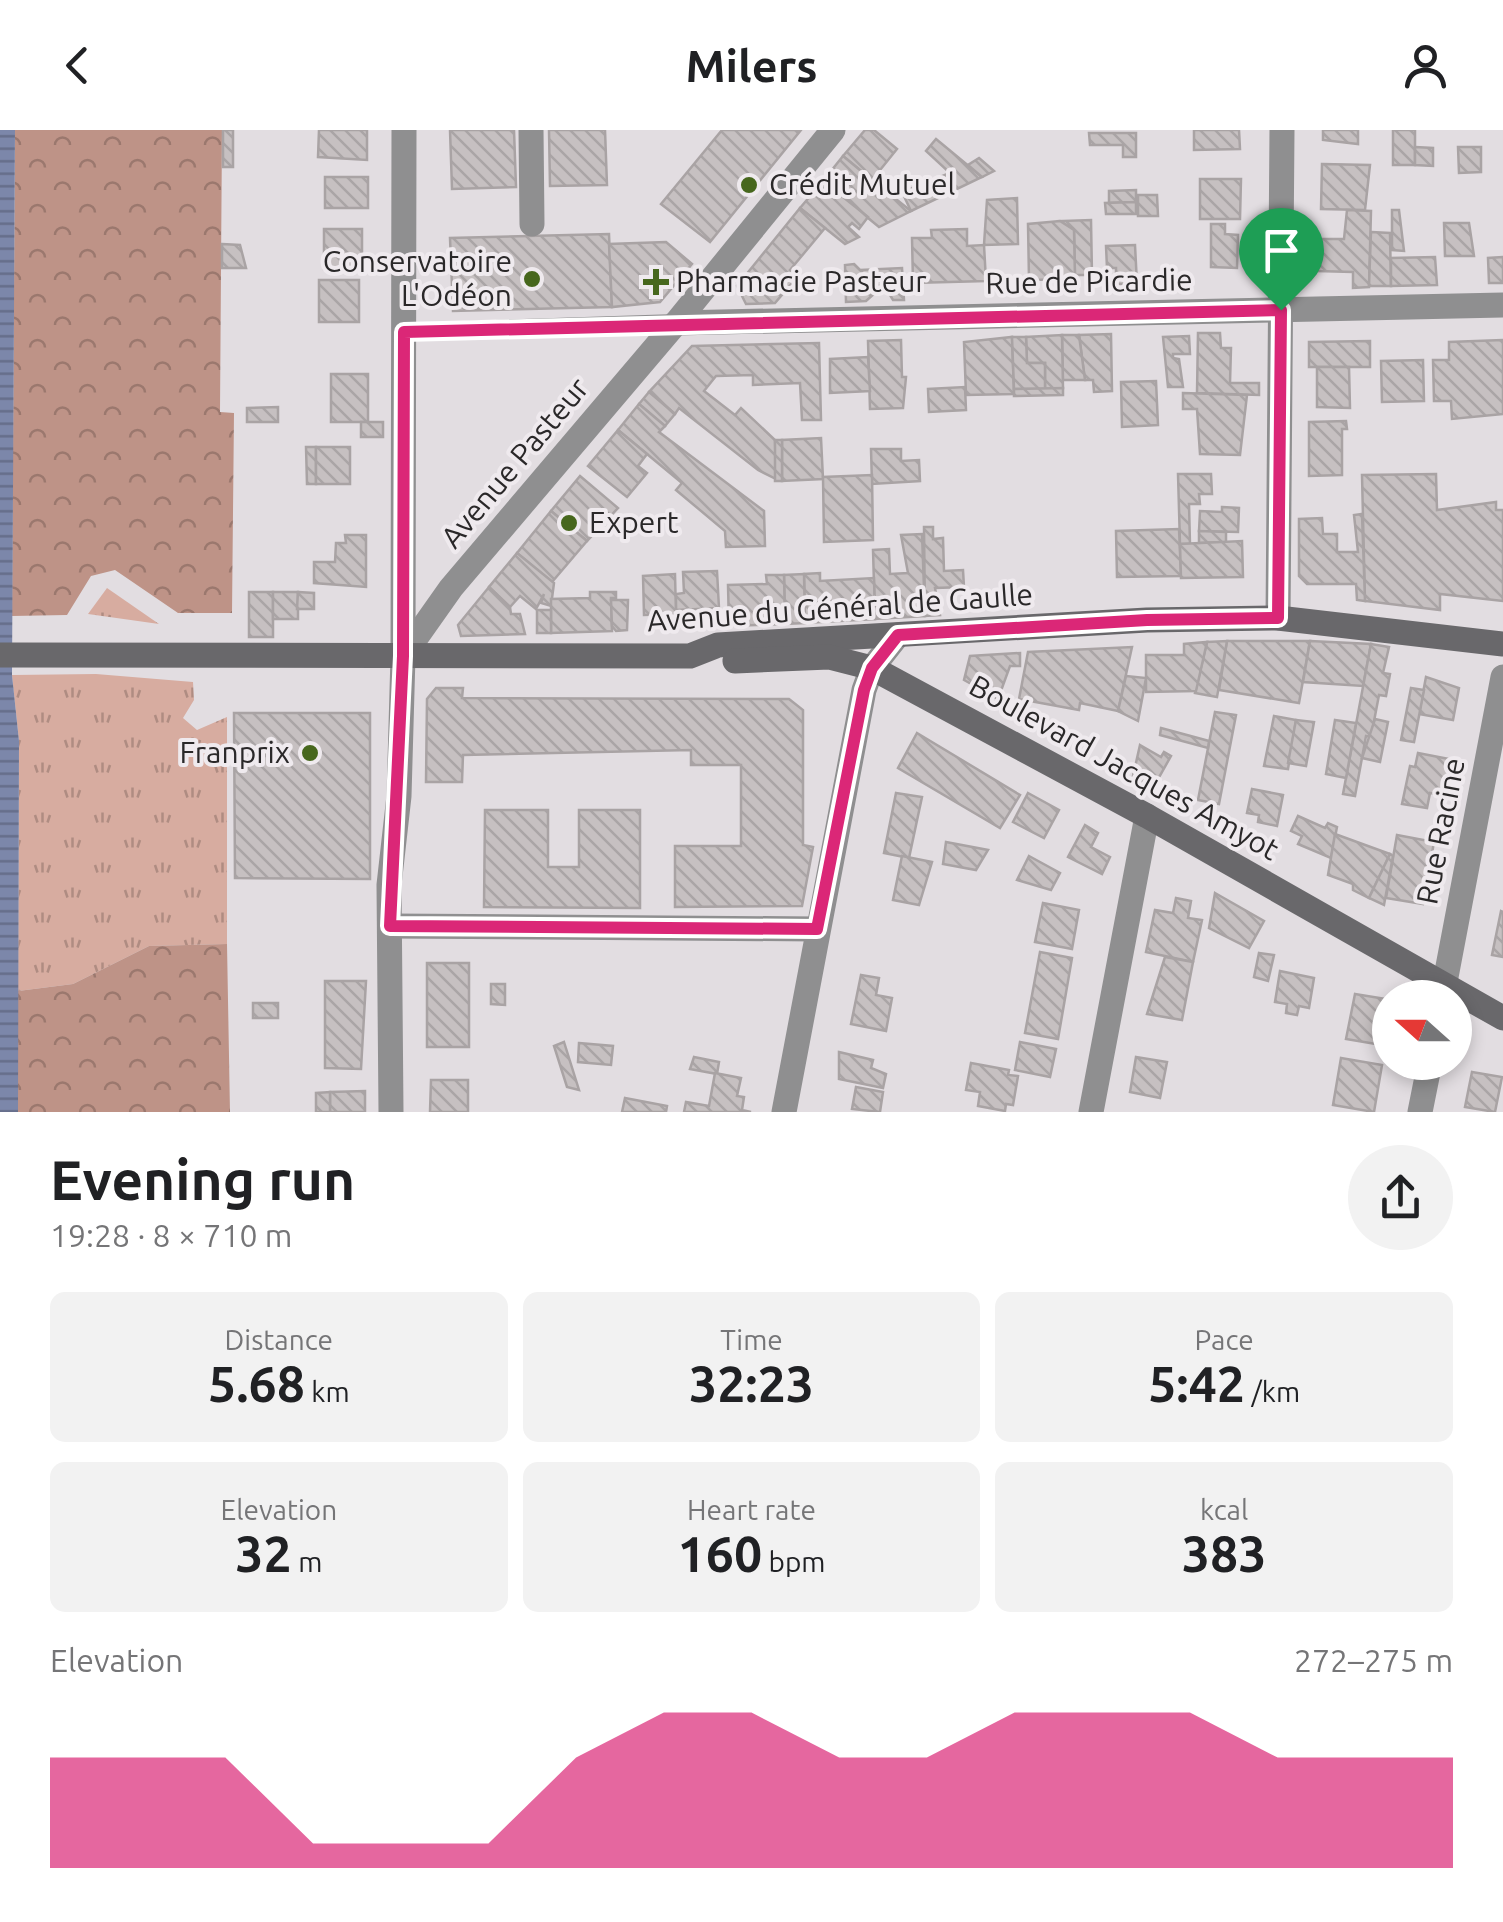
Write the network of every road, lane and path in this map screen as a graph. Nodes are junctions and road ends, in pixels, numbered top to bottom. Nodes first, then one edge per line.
1 (404, 130) edge
2 (531, 130) edge
3 (833, 130) edge
4 (1282, 130) edge
5 (532, 224) dead end
6 (1503, 305) edge
7 (1281, 310) junction
8 (676, 324) junction
9 (404, 332) junction
10 (1278, 618) junction
11 (898, 635) junction
12 (1503, 644) edge
13 (0, 655) edge
14 (403, 656) junction
15 (690, 656) junction
16 (872, 668) junction
17 (1503, 677) edge
18 (1147, 816) junction
19 (390, 926) junction
20 (817, 929) junction
21 (1426, 980) edge
22 (1445, 980) edge
23 (1472, 1004) edge
24 (1503, 1018) edge
25 (1426, 1080) edge
26 (390, 1112) edge
27 (784, 1112) edge
28 (1091, 1112) edge
29 (1420, 1112) edge

1 - 9 street
2 - 5 street
3 - 8 street, Avenue Pasteur
4 - 7 street
6 - 7 street, Rue de Picardie
7 - 8 street, Rue de Picardie
7 - 10 street
8 - 9 lane
8 - 14 street, Avenue Pasteur
9 - 14 street
10 - 11 main road, Avenue du Général de Gaulle
10 - 12 main road, Avenue du Général de Gaulle
11 - 15 main road, Avenue du Général de Gaulle
11 - 16 street
13 - 14 main road, Avenue du Général de Gaulle
14 - 15 main road, Avenue du Général de Gaulle
14 - 19 street
15 - 16 main road, Boulevard Jacques Amyot
16 - 18 main road, Boulevard Jacques Amyot
16 - 20 street
17 - 22 street, Rue Racine
18 - 21 main road, Boulevard Jacques Amyot
18 - 28 street
19 - 20 street
19 - 26 street
20 - 27 street
23 - 24 main road, Boulevard Jacques Amyot
25 - 29 street

